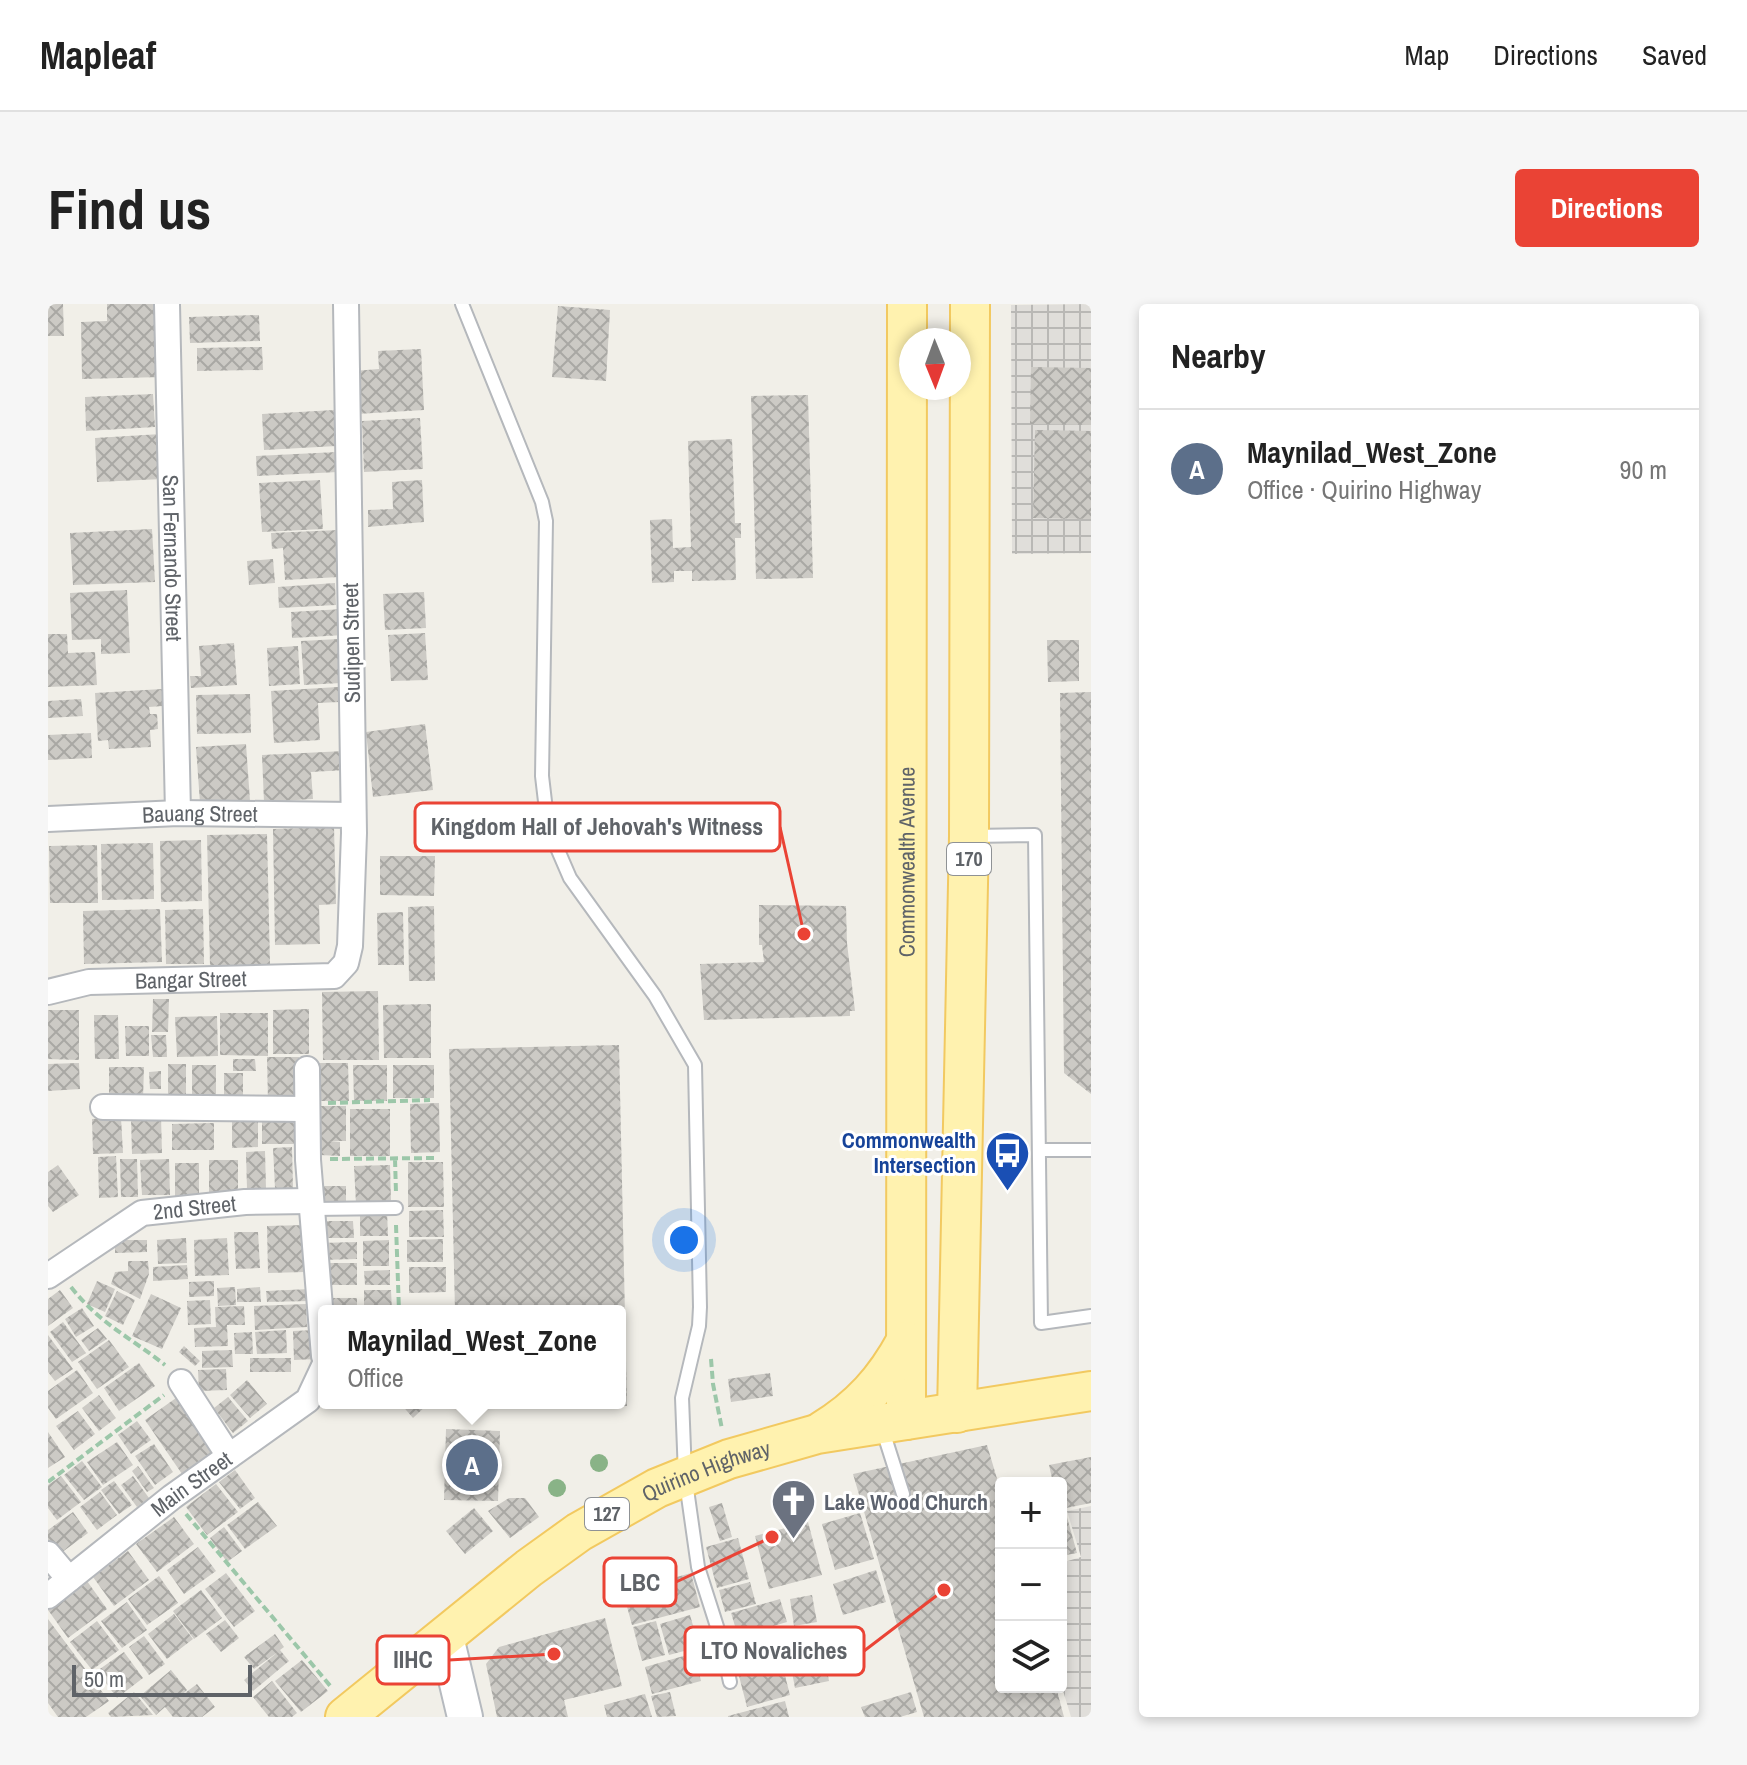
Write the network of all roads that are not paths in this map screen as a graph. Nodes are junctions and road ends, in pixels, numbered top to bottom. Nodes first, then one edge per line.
1 (167, 304) edge
2 (346, 304) edge
3 (462, 304) edge
4 (907, 304) edge
5 (970, 304) edge
6 (178, 813) junction
7 (353, 815) junction
8 (48, 819) edge
9 (969, 836) junction
10 (334, 976) joint
11 (48, 992) edge
12 (307, 1069) dead end
13 (307, 1106) junction
14 (103, 1107) dead end
15 (1039, 1150) junction
16 (1091, 1150) edge
17 (312, 1205) junction
18 (396, 1208) road end
19 (53, 1272) edge
20 (320, 1305) edge
21 (1091, 1316) edge
22 (906, 1341) junction
23 (318, 1379) edge
24 (181, 1382) road end
25 (1091, 1391) edge
26 (957, 1413) junction
27 (894, 1422) junction
28 (817, 1434) junction
29 (229, 1456) junction
30 (685, 1475) junction
31 (903, 1494) dead end
32 (48, 1554) edge
33 (69, 1579) junction
34 (48, 1596) edge
35 (446, 1637) junction
36 (730, 1682) dead end
37 (337, 1700) edge
38 (465, 1717) edge

1 - 6 street, San Fernando Street
2 - 7 street, Sudipen Street
3 - 30 lane
4 - 22 main road, Commonwealth Avenue
5 - 9 main road, 170
6 - 7 street, Bauang Street
6 - 8 street, Bauang Street
7 - 10 street, Sudipen Street
9 - 15 lane
9 - 26 main road, 170
10 - 11 street, Bangar Street
12 - 13 street
13 - 14 street
13 - 17 street
15 - 16 lane
15 - 21 lane
17 - 18 lane
17 - 19 street, 2nd Street
17 - 20 street
22 - 27 main road, Commonwealth Avenue
22 - 28 main road
23 - 29 street, Main Street
24 - 29 street
25 - 26 main road, Quirino Highway / 127
26 - 27 main road, Quirino Highway / 127
27 - 28 main road, Quirino Highway / 127
27 - 31 lane
28 - 30 main road, Quirino Highway / 127
29 - 33 street, Main Street
30 - 35 main road, Quirino Highway / 127
30 - 36 lane
32 - 33 street
33 - 34 street, Main Street
35 - 37 main road, Quirino Highway / 127
35 - 38 main road

